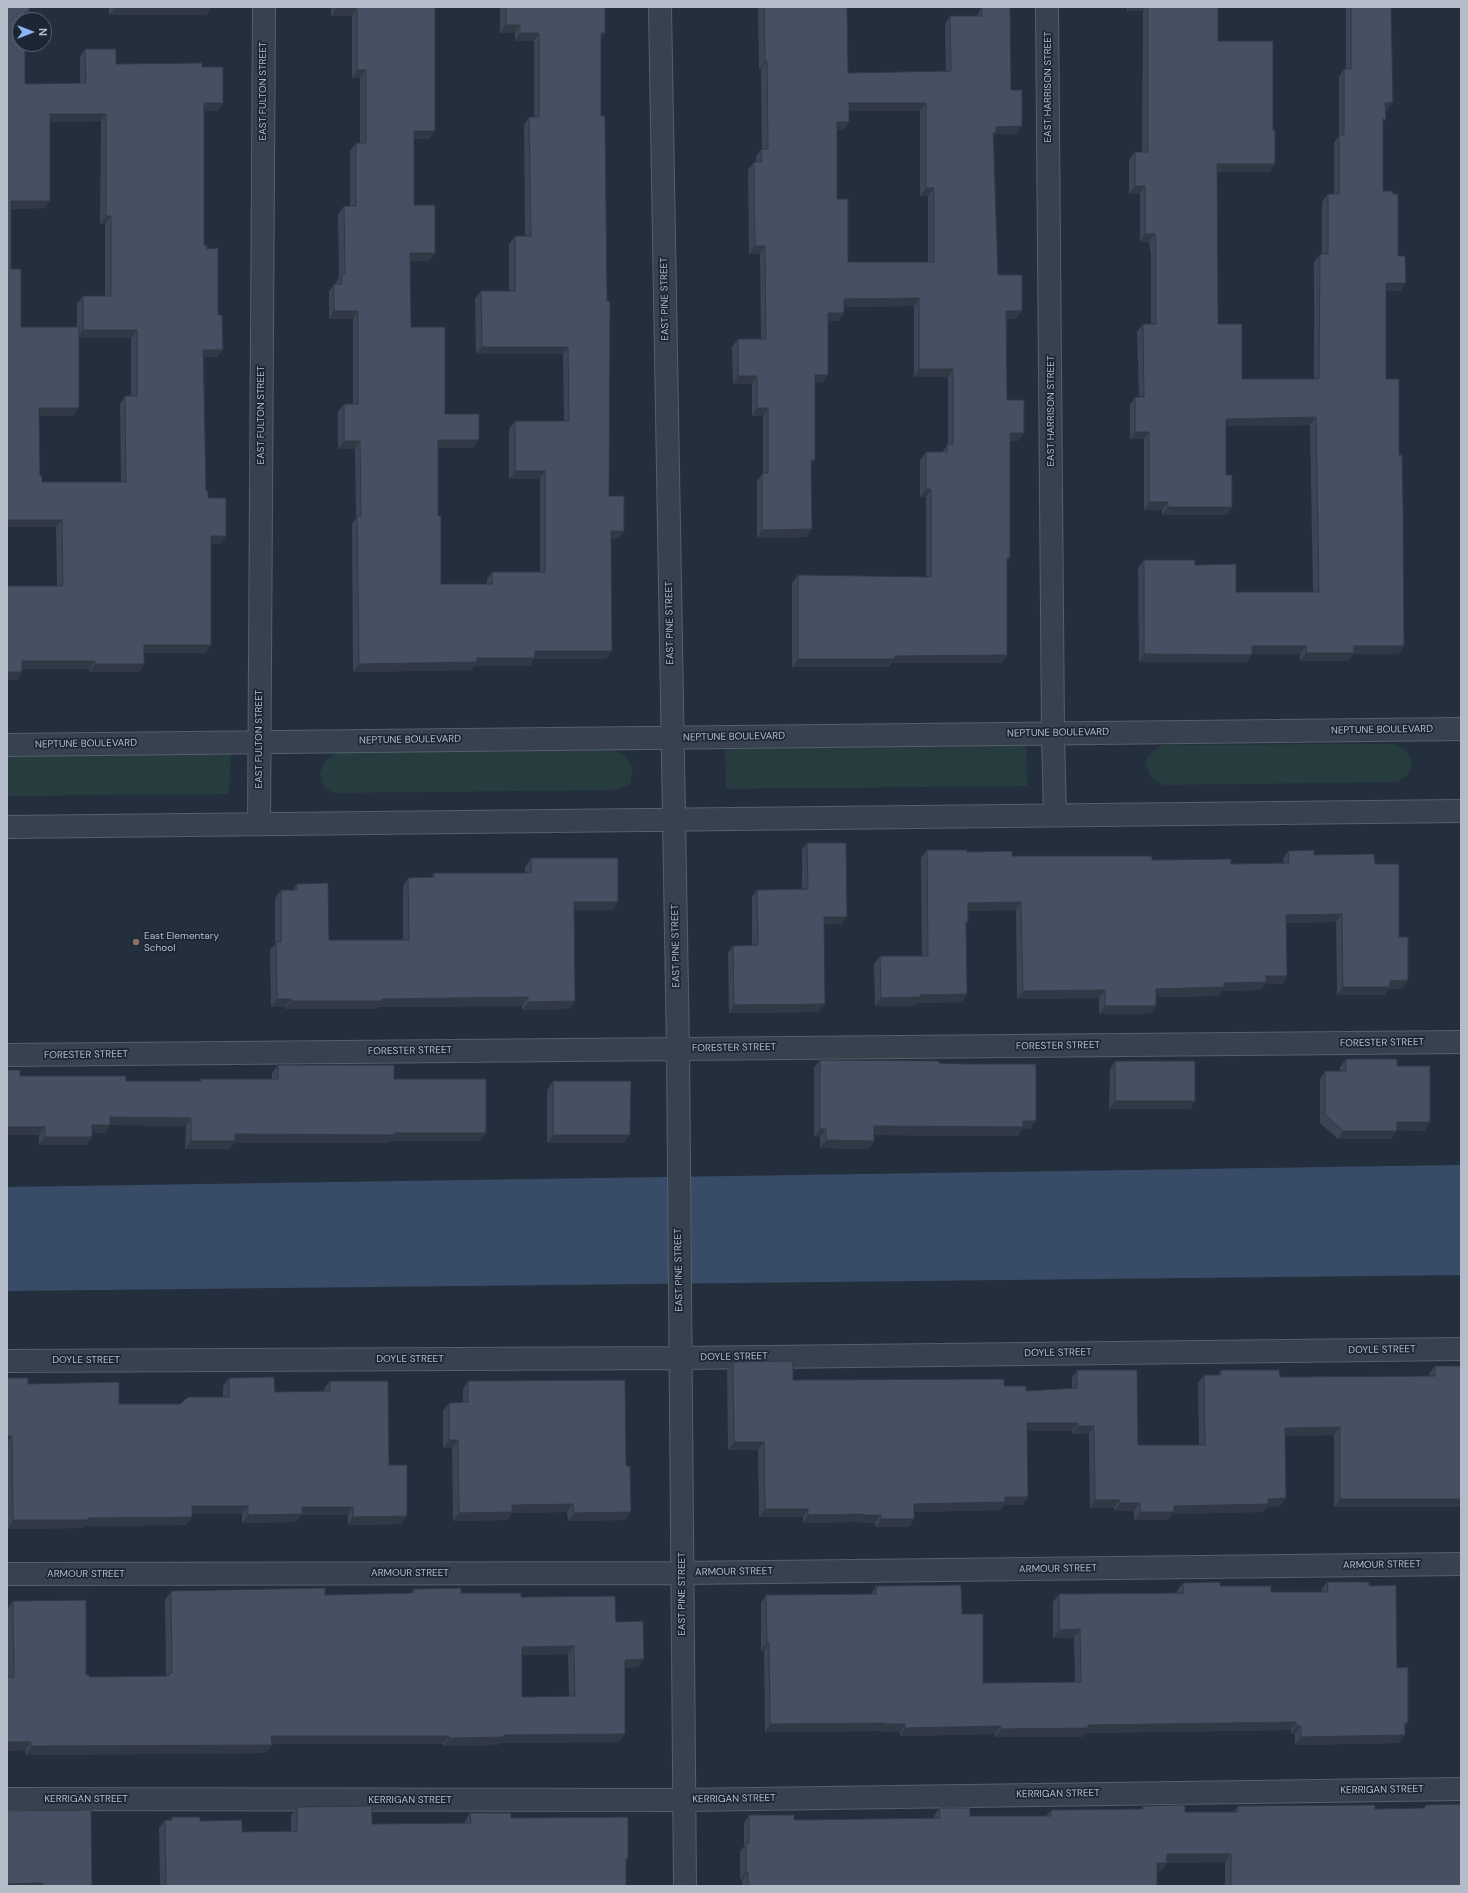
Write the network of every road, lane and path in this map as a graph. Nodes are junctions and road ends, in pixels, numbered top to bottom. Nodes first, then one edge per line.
1 (264, 7) edge
2 (660, 7) edge
3 (1047, 7) edge
4 (1461, 729) edge
5 (1053, 733) junction
6 (672, 738) junction
7 (259, 742) junction
8 (7, 745) edge
9 (1461, 811) edge
10 (1055, 815) junction
11 (674, 820) junction
12 (259, 824) junction
13 (7, 827) edge
14 (1461, 1042) edge
15 (678, 1049) junction
16 (7, 1055) edge
17 (1461, 1349) edge
18 (680, 1358) junction
19 (7, 1360) edge
20 (1461, 1564) edge
21 (682, 1573) junction
22 (7, 1574) edge
23 (1461, 1788) edge
24 (7, 1799) edge
25 (684, 1800) junction
26 (684, 1886) edge

1 - 7 street, EAST FULTON STREET
2 - 6 street, EAST PINE STREET
3 - 5 street, EAST HARRISON STREET
4 - 5 street, NEPTUNE BOULEVARD
5 - 6 street, NEPTUNE BOULEVARD
5 - 10 street, EAST HARRISON STREET
6 - 7 street, NEPTUNE BOULEVARD
6 - 11 street, EAST PINE STREET
7 - 8 street, NEPTUNE BOULEVARD
7 - 12 street, EAST FULTON STREET
9 - 10 street
10 - 11 street
11 - 12 street
11 - 15 street, EAST PINE STREET
12 - 13 street
14 - 15 street, FORESTER STREET
15 - 16 street, FORESTER STREET
15 - 18 street, EAST PINE STREET
17 - 18 street, DOYLE STREET
18 - 19 street, DOYLE STREET
18 - 21 street, EAST PINE STREET
20 - 21 street, ARMOUR STREET
21 - 22 street, ARMOUR STREET
21 - 25 street, EAST PINE STREET
23 - 25 street, KERRIGAN STREET
24 - 25 street, KERRIGAN STREET
25 - 26 street, EAST PINE STREET

